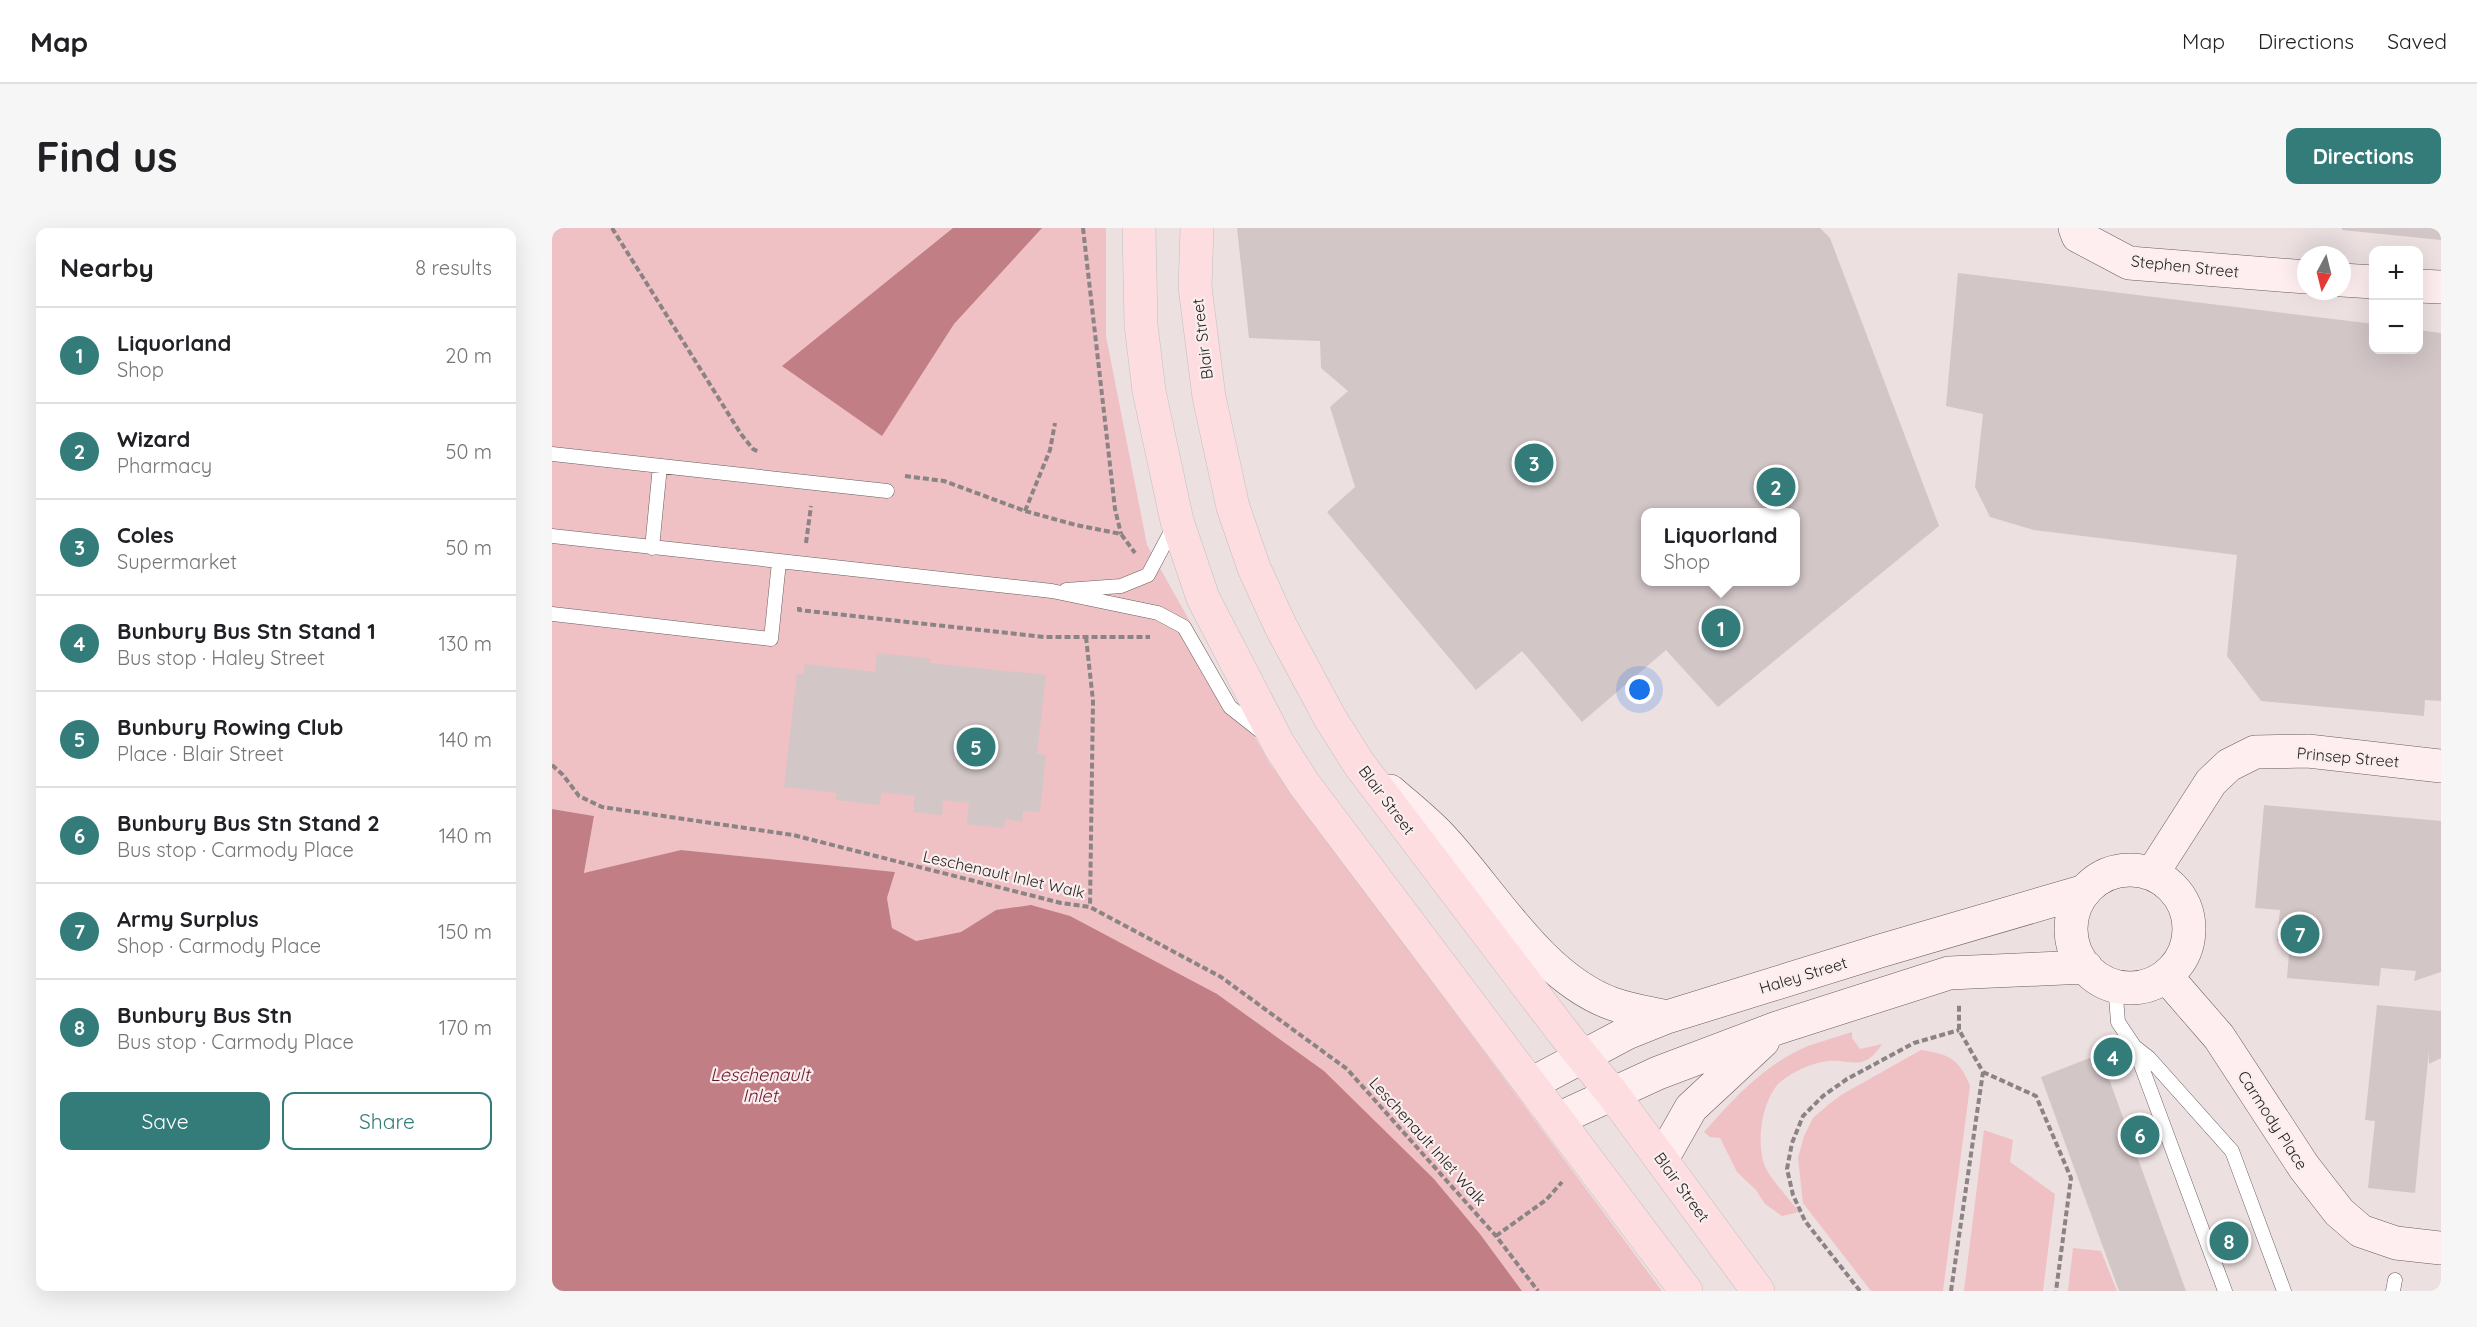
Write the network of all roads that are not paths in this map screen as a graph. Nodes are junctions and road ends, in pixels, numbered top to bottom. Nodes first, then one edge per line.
1 (1139, 228) edge
2 (1197, 228) edge
3 (2075, 228) edge
4 (2297, 276) edge
5 (2351, 281) edge
6 (2369, 282) edge
7 (2423, 286) edge
8 (2441, 287) edge
9 (552, 454) edge
10 (660, 466) junction
11 (887, 491) dead end
12 (1177, 521) junction
13 (552, 536) edge
14 (651, 548) junction
15 (779, 562) junction
16 (1052, 591) junction
17 (552, 614) edge
18 (1279, 745) junction
19 (1359, 764) junction
20 (2441, 766) edge
21 (2152, 874) junction
22 (2085, 891) junction
23 (2086, 967) junction
24 (2166, 976) junction
25 (2115, 986) junction
26 (1667, 1017) junction
27 (1777, 1028) junction
28 (2134, 1046) junction
29 (1584, 1056) junction
30 (1531, 1084) junction
31 (1612, 1093) junction
32 (1558, 1119) junction
33 (1662, 1159) junction
34 (2441, 1248) edge
35 (1686, 1291) edge
36 (1758, 1291) edge
37 (2225, 1291) edge
38 (2284, 1291) edge

1 - 12 main road
2 - 19 main road, Blair Street
3 - 4 street, Stephen Street
5 - 6 street
7 - 8 street
9 - 10 lane
10 - 11 lane
10 - 14 lane
12 - 16 lane
12 - 18 main road
13 - 14 lane
14 - 15 lane
15 - 16 lane
15 - 17 lane
16 - 18 lane
18 - 30 main road
19 - 26 street
19 - 29 main road, Blair Street
20 - 21 street, Prinsep Street
21 - 22 street
21 - 24 street
22 - 23 street
22 - 26 street, Haley Street
23 - 25 street
23 - 27 street
24 - 25 street
24 - 34 street, Carmody Place
25 - 28 lane
26 - 29 street, Haley Street
27 - 31 street
27 - 33 street
28 - 37 lane
28 - 38 lane
29 - 30 street, Haley Street
29 - 31 main road, Blair Street
30 - 32 main road
31 - 32 street
31 - 33 main road, Blair Street
32 - 35 main road
33 - 36 main road, Blair Street

